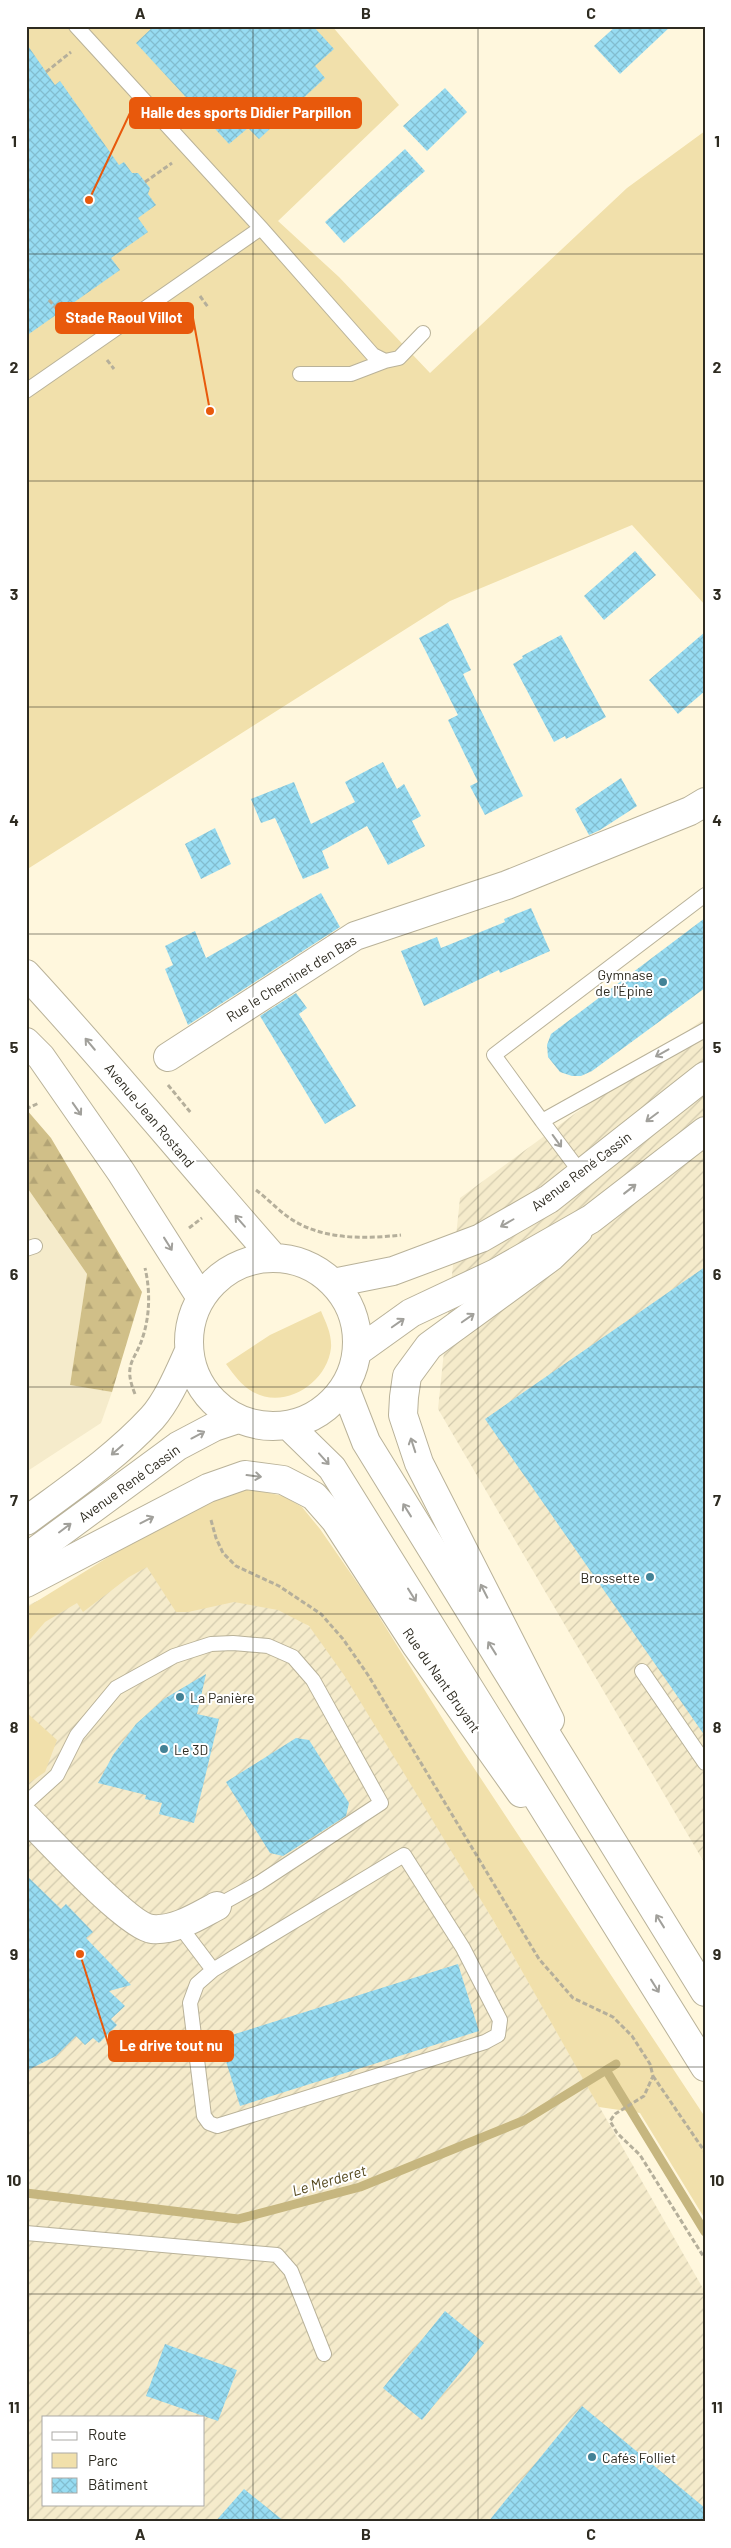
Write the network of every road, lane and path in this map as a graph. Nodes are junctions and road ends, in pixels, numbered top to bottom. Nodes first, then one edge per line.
1 (76, 26) edge
2 (87, 39) junction
3 (46, 72) dead end
4 (189, 152) junction
5 (145, 182) dead end
6 (261, 228) junction
7 (49, 300) dead end
8 (423, 333) dead end
9 (90, 347) junction
10 (385, 361) junction
11 (300, 374) dead end
12 (26, 391) edge
13 (705, 802) edge
14 (705, 895) edge
15 (26, 974) edge
16 (705, 1030) edge
17 (26, 1042) edge
18 (168, 1057) joint
19 (705, 1076) edge
20 (38, 1095) dead end
21 (26, 1109) edge
22 (191, 1114) dead end
23 (542, 1121) junction
24 (705, 1132) edge
25 (581, 1173) junction
26 (223, 1201) junction
27 (591, 1219) junction
28 (406, 1235) dead end
29 (169, 1245) junction
30 (273, 1257) junction
31 (333, 1283) junction
32 (201, 1298) junction
33 (189, 1351) junction
34 (358, 1351) junction
35 (345, 1388) junction
36 (153, 1417) junction
37 (238, 1419) junction
38 (289, 1426) junction
39 (208, 1488) junction
40 (26, 1520) edge
41 (26, 1558) edge
42 (26, 1583) edge
43 (642, 1671) dead end
44 (705, 1763) edge
45 (26, 1803) edge
46 (26, 1817) edge
47 (618, 1853) junction
48 (217, 1906) joint
49 (179, 1925) junction
50 (636, 1956) junction
51 (213, 1970) junction
52 (705, 1992) edge
53 (705, 2067) edge
54 (653, 2076) junction
55 (705, 2152) edge
56 (26, 2233) edge
57 (705, 2259) edge
58 (324, 2354) dead end

1 - 2 lane
2 - 3 path
2 - 4 lane
4 - 5 path
4 - 6 lane
6 - 9 lane
6 - 10 lane
7 - 9 path
8 - 10 lane
9 - 12 lane
10 - 11 lane
13 - 18 main road, Rue le Cheminet d'en Bas
14 - 23 lane
26 -> 15 main road, Avenue Jean Rostand
16 -> 23 lane
17 -> 29 main road
18 - 22 path
19 -> 25 main road, Avenue René Cassin
20 - 21 path
23 -> 25 lane
27 -> 24 main road
25 -> 31 main road, Avenue René Cassin
26 - 28 path
26 - 29 path
30 -> 26 main road, Avenue Jean Rostand
34 -> 27 main road
47 -> 27 main road
29 - 32 main road
29 - 36 path
30 - 31 main road
30 - 32 main road
31 - 34 main road
32 - 33 main road
33 - 36 main road
33 - 37 main road
34 - 35 main road
35 - 38 main road
47 -> 35 main road
36 -> 40 main road
37 - 38 main road
41 -> 37 main road, Avenue René Cassin
38 -> 50 main road, Rue du Nant Bruyant
42 -> 39 main road
39 -> 50 main road, Rue du Nant Bruyant
39 - 54 path
43 - 44 lane
45 - 48 lane
46 - 49 main road
52 -> 47 main road
48 - 49 main road
49 - 51 lane
50 -> 53 main road, Rue du Nant Bruyant
51 - 51 lane
54 - 55 path
54 - 57 path
56 - 58 lane

